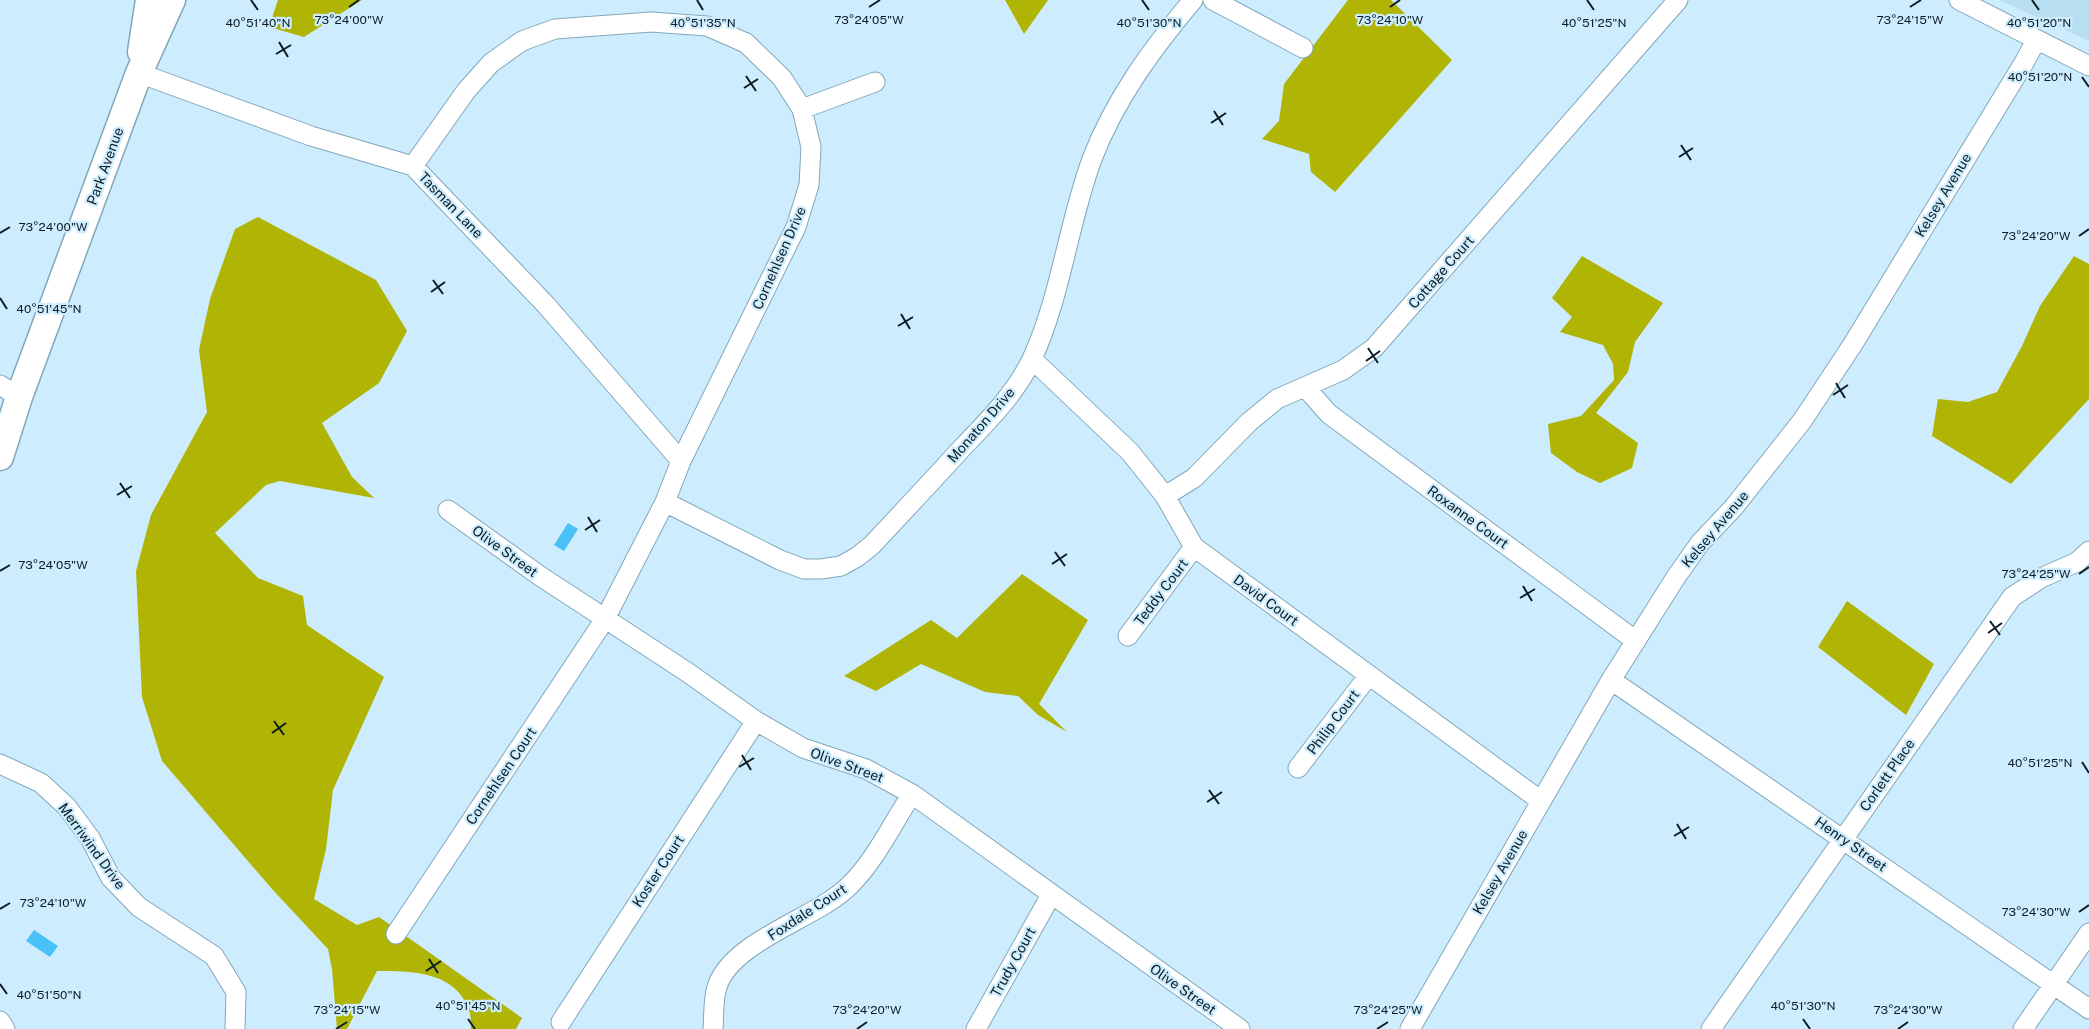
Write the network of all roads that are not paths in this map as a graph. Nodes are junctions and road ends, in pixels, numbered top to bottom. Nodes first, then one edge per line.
1 (149, 0) edge
2 (172, 0) edge
3 (1193, 0) edge
4 (1213, 0) edge
5 (1678, 0) edge
6 (1959, 0) edge
7 (2036, 40) junction
8 (1303, 48) dead end
9 (2089, 66) edge
10 (139, 72) junction
11 (876, 82) dead end
12 (802, 109) junction
13 (413, 166) junction
14 (1032, 359) junction
15 (1305, 387) junction
16 (10, 391) edge
17 (0, 457) edge
18 (681, 461) junction
19 (1165, 496) junction
20 (664, 502) junction
21 (448, 510) dead end
22 (1194, 547) junction
23 (2089, 551) edge
24 (605, 619) junction
25 (1128, 636) dead end
26 (1636, 641) junction
27 (1369, 675) junction
28 (1611, 680) junction
29 (756, 721) junction
30 (0, 764) edge
31 (1298, 768) dead end
32 (912, 794) junction
33 (1541, 801) junction
34 (1843, 838) junction
35 (1051, 895) junction
36 (2089, 933) edge
37 (396, 934) dead end
38 (2054, 984) junction
39 (2089, 1009) edge
40 (0, 1022) edge
41 (561, 1022) dead end
42 (5, 1029) edge
43 (236, 1029) edge
44 (713, 1029) edge
45 (976, 1029) edge
46 (1240, 1029) edge
47 (1410, 1029) edge
48 (1711, 1029) edge
49 (2023, 1029) edge

1 - 10 main road, Park Avenue
2 - 10 main road, Park Avenue
3 - 14 street, Monaton Drive
4 - 8 street
5 - 15 street, Cottage Court
6 - 7 street
7 - 9 street
7 - 26 street, Kelsey Avenue
10 - 13 street, Tasman Lane
10 - 16 main road, Park Avenue
11 - 12 street
12 - 13 street, Cornehlsen Drive
12 - 18 street, Cornehlsen Drive
13 - 18 street, Tasman Lane
14 - 19 street, David Court
14 - 20 street, Monaton Drive
15 - 19 street, Cottage Court
15 - 26 street, Roxanne Court
16 - 17 main road, Park Avenue
18 - 20 street, Cornehlsen Drive
19 - 22 street, David Court
20 - 24 street, Cornehlsen Drive
21 - 24 street, Olive Street
22 - 25 street, Teddy Court
22 - 27 street, David Court
23 - 34 street, Corlett Place
24 - 29 street, Olive Street
24 - 37 street, Cornehlsen Court
26 - 28 street, Kelsey Avenue
27 - 31 street, Philip Court
27 - 33 street, David Court
28 - 33 street, Kelsey Avenue
28 - 34 street, Henry Street
29 - 32 street, Olive Street
29 - 41 street, Koster Court
30 - 43 street, Merriwind Drive
32 - 35 street, Olive Street
32 - 44 street, Foxdale Court
33 - 47 street, Kelsey Avenue
34 - 38 street, Henry Street
34 - 48 street, Corlett Place
35 - 45 street, Trudy Court
35 - 46 street, Olive Street
36 - 38 street
38 - 39 street, Henry Street
38 - 49 street
40 - 42 street

